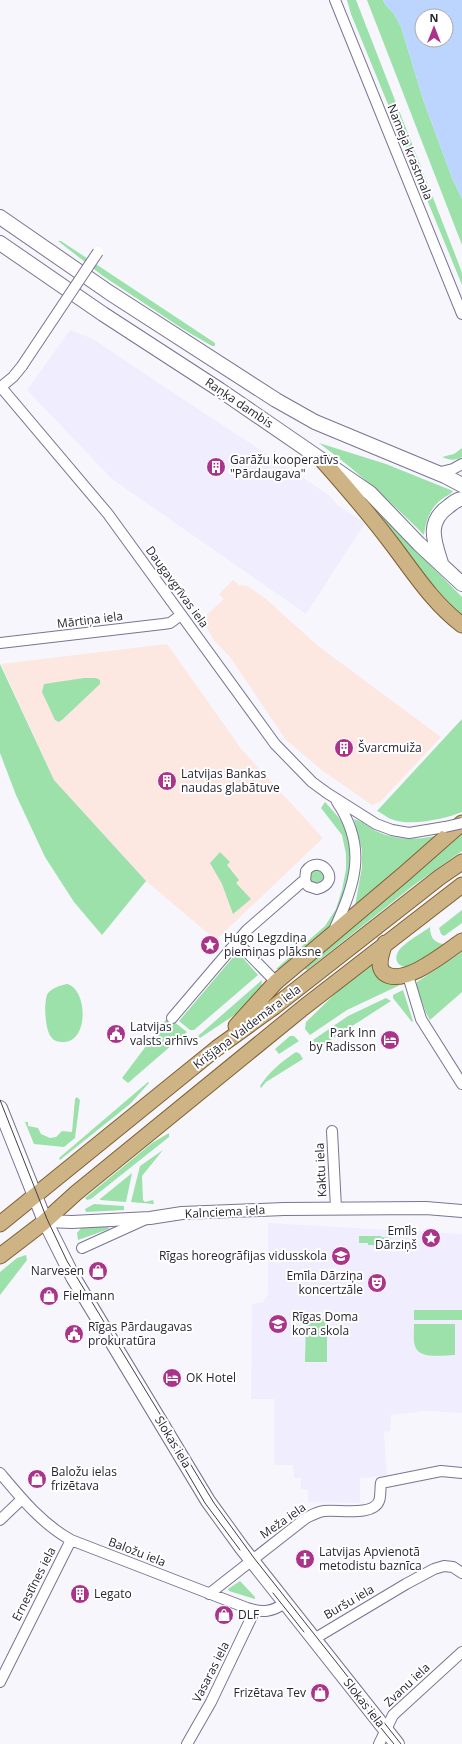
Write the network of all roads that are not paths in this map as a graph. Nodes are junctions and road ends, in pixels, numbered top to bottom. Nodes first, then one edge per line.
1 (335, 0) edge
2 (0, 217) edge
3 (0, 243) edge
4 (98, 252) dead end
5 (462, 314) edge
6 (0, 387) edge
7 (323, 461) junction
8 (462, 464) edge
9 (441, 474) junction
10 (462, 480) edge
11 (462, 485) edge
12 (462, 499) edge
13 (442, 565) junction
14 (462, 584) edge
15 (181, 615) junction
16 (462, 625) edge
17 (0, 643) edge
18 (335, 799) junction
19 (462, 823) edge
20 (462, 862) edge
21 (305, 881) dead end
22 (462, 885) edge
23 (334, 932) junction
24 (462, 941) edge
25 (237, 942) junction
26 (385, 944) junction
27 (410, 974) junction
28 (276, 982) junction
29 (172, 1018) dead end
30 (217, 1048) junction
31 (462, 1084) edge
32 (0, 1108) edge
33 (332, 1131) dead end
34 (35, 1196) junction
35 (336, 1208) junction
36 (462, 1211) edge
37 (150, 1218) junction
38 (45, 1221) junction
39 (0, 1224) edge
40 (82, 1248) dead end
41 (0, 1256) edge
42 (0, 1473) edge
43 (462, 1473) edge
44 (22, 1499) junction
45 (0, 1520) edge
46 (71, 1540) junction
47 (251, 1560) junction
48 (462, 1573) edge
49 (209, 1594) junction
50 (285, 1603) junction
51 (255, 1610) junction
52 (314, 1639) junction
53 (462, 1652) edge
54 (0, 1682) edge
55 (385, 1729) junction
56 (187, 1744) edge
57 (379, 1744) edge
58 (398, 1744) edge

1 - 5 street, Nameja krastmala
2 - 9 main road, Raņķa dambis
3 - 7 main road, Raņķa dambis
4 - 6 street, bridge
6 - 15 street, Daugavgrīvas iela
7 - 13 main road, Raņķa dambis
7 - 16 main road
8 - 9 street
9 - 10 street, Raņķa dambis
9 - 11 main road, Raņķa dambis
12 - 13 main road
13 - 14 main road, Raņķa dambis
15 - 17 street, Mārtiņa iela
15 - 18 street, Daugavgrīvas iela
18 - 19 street, Daugavgrīvas iela, bridge
18 - 23 street, Daugavgrīvas iela
19 - 23 main road
20 - 30 main road, Krišjāņa Valdemāra iela
21 - 25 street
22 - 26 main road, Krišjāņa Valdemāra iela
23 - 28 main road
24 - 27 main road
25 - 28 street
25 - 29 street
26 - 27 main road
26 - 38 main road, Krišjāņa Valdemāra iela
27 - 31 street
28 - 30 main road
30 - 34 main road, Krišjāņa Valdemāra iela
32 - 34 main road, Slokas iela
33 - 35 street, Kaktu iela
34 - 38 main road, Slokas iela
34 - 39 main road
35 - 36 street, Kalnciema iela
35 - 37 street, Kalnciema iela
37 - 38 street, Kalnciema iela
37 - 40 street
38 - 41 main road
38 - 47 main road, Slokas iela
42 - 44 street, Baložu iela
43 - 47 street, Meža iela
44 - 45 street
44 - 46 street, Baložu iela
46 - 49 street, Baložu iela
46 - 54 street, Ernestīnes iela
47 - 49 street, Meža iela
47 - 50 main road, Slokas iela
48 - 52 street, Buršu iela
49 - 51 street, Baložu iela
50 - 51 street, Baložu iela
50 - 52 main road, Slokas iela
51 - 56 street, Vasaras iela
52 - 55 main road, Slokas iela
53 - 55 street, Zvanu iela
55 - 57 street, Zvanu iela
55 - 58 main road, Slokas iela

